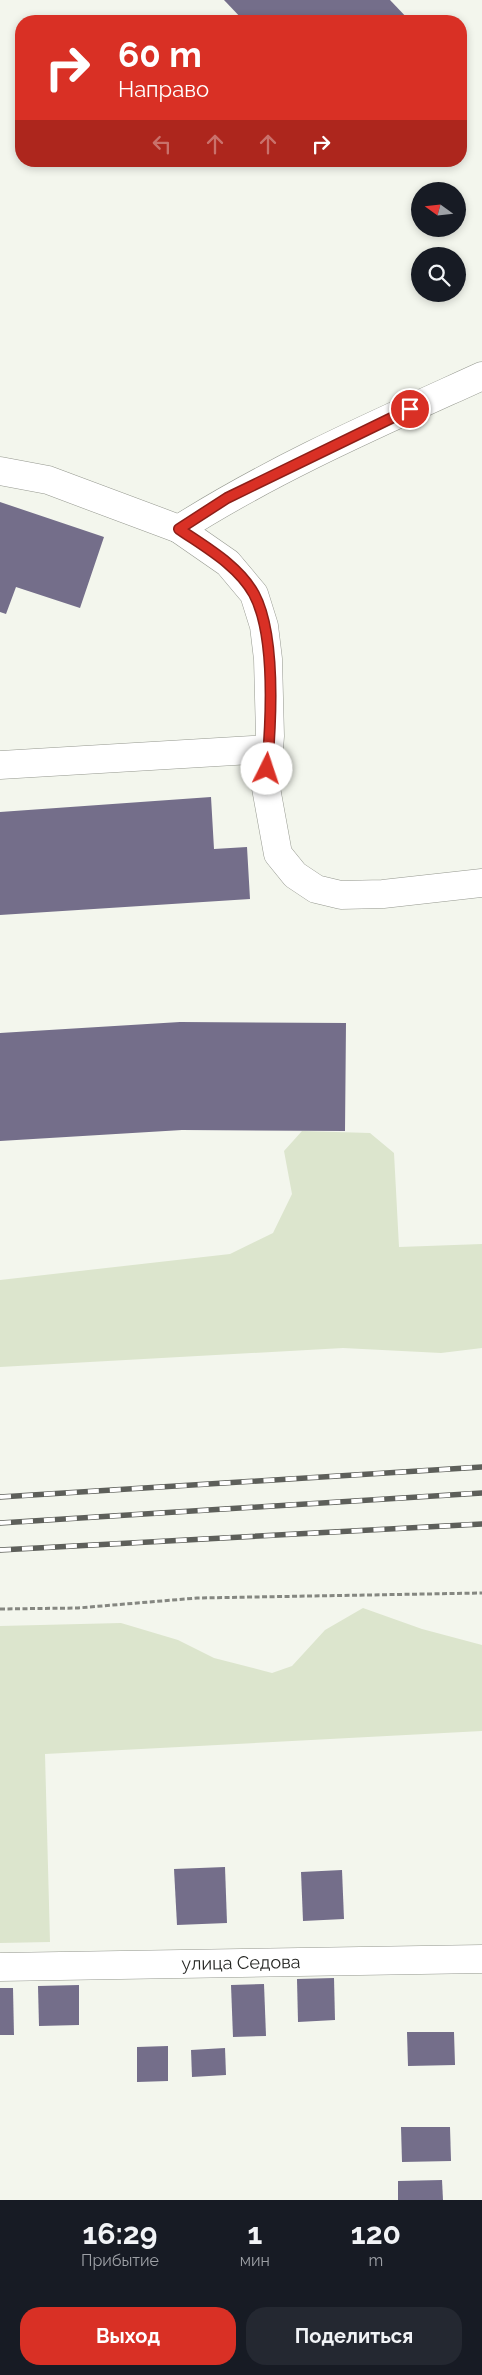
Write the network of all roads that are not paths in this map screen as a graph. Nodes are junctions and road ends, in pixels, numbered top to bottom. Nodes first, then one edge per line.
1 (482, 376) edge
2 (0, 471) edge
3 (179, 529) junction
4 (269, 749) junction
5 (0, 765) edge
6 (482, 883) edge
7 (482, 1959) edge
8 (0, 1967) edge

1 - 3 street
2 - 3 street
3 - 4 street
4 - 5 street
4 - 6 street
7 - 8 street, улица Седова

